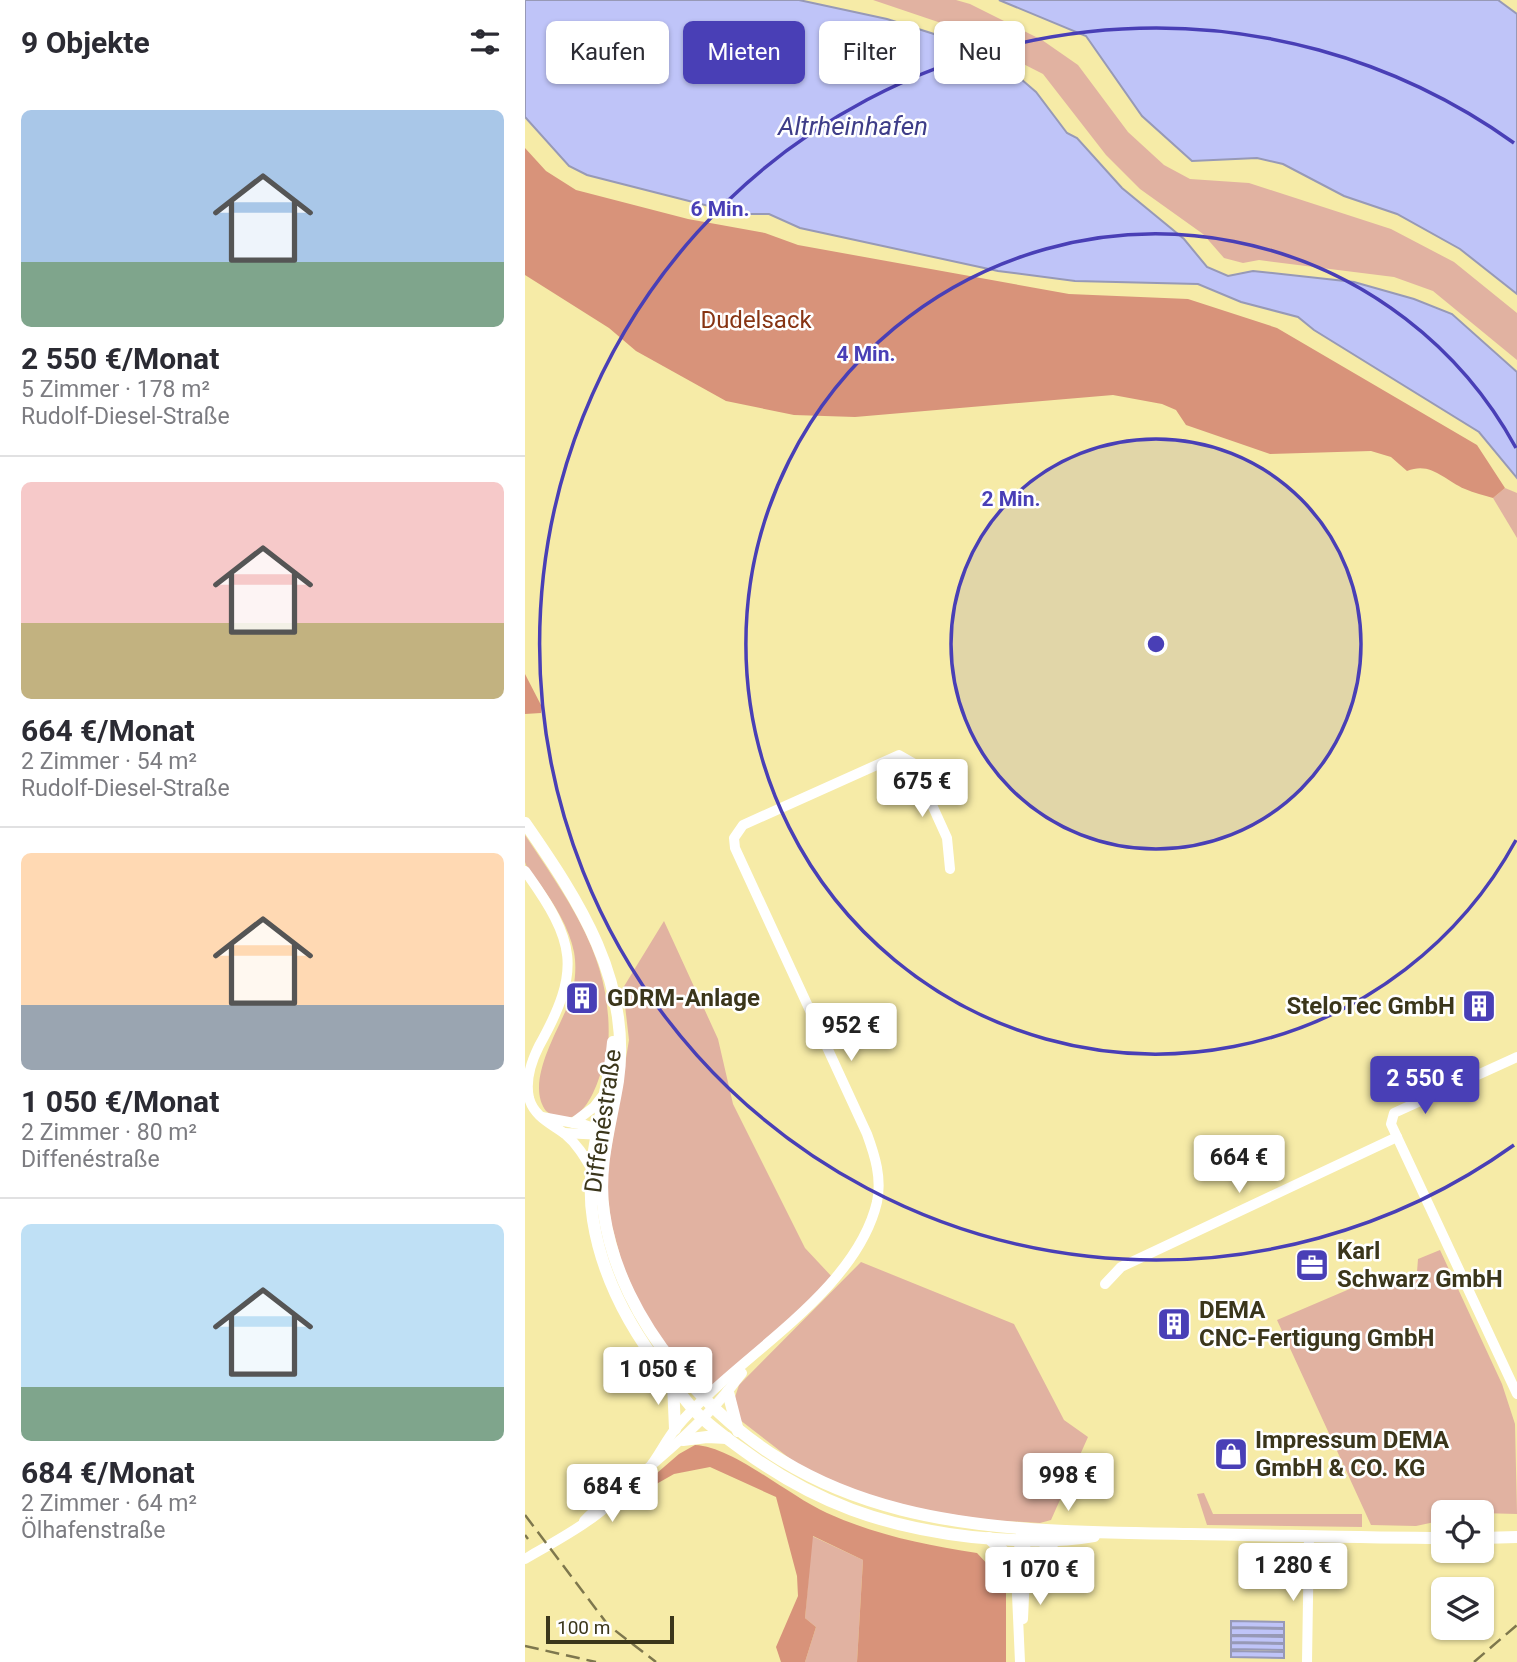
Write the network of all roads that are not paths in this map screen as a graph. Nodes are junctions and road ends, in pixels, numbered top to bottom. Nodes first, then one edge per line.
1 (525, 822) edge
2 (950, 869) dead end
3 (525, 870) edge
4 (618, 1025) junction
5 (1517, 1057) edge
6 (604, 1094) junction
7 (541, 1117) junction
8 (573, 1122) junction
9 (564, 1133) junction
10 (600, 1133) junction
11 (1397, 1138) junction
12 (591, 1168) junction
13 (1105, 1284) dead end
14 (755, 1355) junction
15 (673, 1382) junction
16 (728, 1392) junction
17 (1517, 1394) edge
18 (704, 1410) junction
19 (679, 1435) junction
20 (732, 1435) junction
21 (1111, 1533) junction
22 (1022, 1536) junction
23 (1309, 1536) junction
24 (1517, 1537) edge
25 (989, 1538) junction
26 (1431, 1538) edge
27 (1494, 1538) edge
28 (1056, 1541) junction
29 (525, 1559) edge
30 (1021, 1575) junction
31 (1020, 1662) edge
32 (1307, 1662) edge

1 - 4 main road, Diffenéstraße
2 - 14 street
3 - 7 street
4 - 6 main road, Diffenéstraße
4 - 10 main road, Diffenéstraße
5 - 11 street
6 - 8 street
6 - 10 main road, Diffenéstraße
7 - 8 street
7 - 9 street
8 - 10 street
9 - 10 street
9 - 12 street
10 - 12 main road, Diffenéstraße
10 - 18 main road, Diffenéstraße
11 - 13 street
11 - 17 street
12 - 15 main road, Diffenéstraße
14 - 16 street
14 - 18 street
15 - 18 main road, Diffenéstraße
15 - 19 main road
16 - 18 street
16 - 20 main road
18 - 19 street
18 - 20 main road, Diffenéstraße
19 - 20 main road
19 - 29 street
20 - 22 main road, Diffenéstraße
20 - 25 main road, Diffenéstraße
21 - 22 main road, Diffenéstraße
21 - 23 main road, Diffenéstraße
21 - 28 main road, Diffenéstraße
22 - 25 main road, Diffenéstraße
22 - 28 main road, Diffenéstraße
22 - 30 street
23 - 26 main road, Diffenéstraße
23 - 32 street
24 - 27 main road
25 - 30 main road
28 - 30 main road
30 - 31 street

